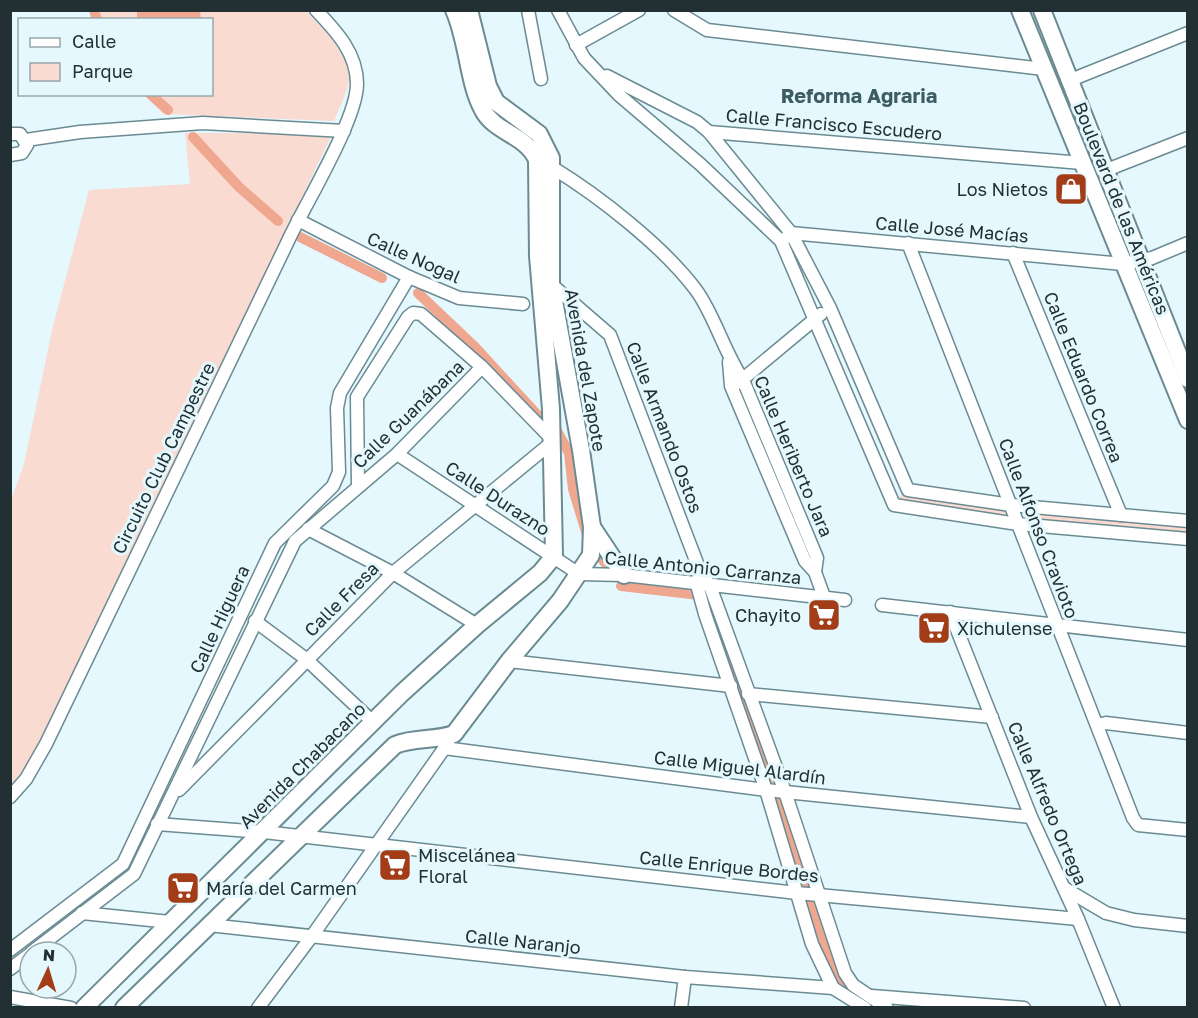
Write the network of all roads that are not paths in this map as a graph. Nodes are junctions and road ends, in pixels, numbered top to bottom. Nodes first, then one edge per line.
1 (316, 10) edge
2 (454, 10) edge
3 (469, 10) edge
4 (528, 10) edge
5 (558, 10) edge
6 (639, 10) edge
7 (674, 10) edge
8 (1020, 10) edge
9 (1042, 10) edge
10 (1188, 33) edge
11 (576, 45) junction
12 (1044, 69) junction
13 (598, 71) junction
14 (541, 79) dead end
15 (1068, 81) junction
16 (344, 131) junction
17 (709, 132) junction
18 (10, 134) edge
19 (1188, 138) edge
20 (26, 140) junction
21 (10, 154) edge
22 (1082, 163) junction
23 (1104, 171) junction
24 (546, 172) junction
25 (298, 220) junction
26 (791, 233) junction
27 (781, 241) junction
28 (908, 243) junction
29 (1188, 243) edge
30 (1013, 253) junction
31 (1131, 263) junction
32 (409, 278) junction
33 (551, 284) junction
34 (523, 304) dead end
35 (830, 308) junction
36 (815, 317) junction
37 (1181, 349) edge
38 (482, 367) junction
39 (1188, 379) edge
40 (737, 383) junction
41 (1188, 420) edge
42 (550, 440) junction
43 (397, 454) junction
44 (901, 479) junction
45 (358, 486) junction
46 (885, 486) junction
47 (1011, 505) junction
48 (476, 506) junction
49 (1121, 515) junction
50 (1188, 521) edge
51 (1018, 524) junction
52 (592, 527) junction
53 (308, 529) junction
54 (1188, 539) edge
55 (554, 556) junction
56 (700, 571) junction
57 (393, 573) junction
58 (579, 574) junction
59 (624, 575) junction
60 (697, 585) junction
61 (710, 586) junction
62 (824, 597) junction
63 (845, 600) dead end
64 (882, 605) dead end
65 (950, 612) junction
66 (255, 621) junction
67 (1058, 624) junction
68 (477, 625) junction
69 (1188, 640) edge
70 (306, 659) junction
71 (509, 661) junction
72 (731, 686) junction
73 (748, 694) junction
74 (992, 717) junction
75 (373, 722) junction
76 (1097, 725) junction
77 (1188, 733) edge
78 (454, 734) junction
79 (444, 748) junction
80 (766, 790) junction
81 (785, 792) junction
82 (10, 796) edge
83 (171, 797) junction
84 (1031, 817) junction
85 (157, 824) junction
86 (1188, 831) edge
87 (264, 832) junction
88 (300, 837) junction
89 (376, 845) junction
90 (1063, 888) junction
91 (797, 893) junction
92 (820, 894) junction
93 (82, 914) junction
94 (1078, 919) junction
95 (170, 922) junction
96 (209, 926) junction
97 (1188, 926) edge
98 (312, 936) junction
99 (48, 940) edge
100 (10, 950) edge
101 (685, 977) junction
102 (833, 988) junction
103 (10, 997) edge
104 (868, 1002) edge
105 (71, 1008) edge
106 (84, 1008) edge
107 (124, 1008) edge
108 (258, 1008) edge
109 (681, 1008) edge
110 (887, 1008) edge
111 (1024, 1008) edge
112 (1113, 1008) edge

1 - 16 street, Circuito Club Campestre
2 - 24 main road
3 - 24 main road
4 - 14 street
5 - 11 street
6 - 11 street
7 - 12 street
8 - 12 main road, Boulevard de las Américas
9 - 15 main road, Boulevard de las Américas
10 - 15 street
11 - 13 street
12 - 22 main road, Boulevard de las Américas
13 - 17 street, Calle Francisco Escudero
13 - 27 street
15 - 23 main road, Boulevard de las Américas
16 - 20 street
16 - 25 street, Circuito Club Campestre
17 - 22 street, Calle Francisco Escudero
17 - 26 street
18 - 20 street
19 - 23 street
20 - 21 street
22 - 31 main road, Boulevard de las Américas
23 - 31 main road, Boulevard de las Américas
24 - 33 main road, Avenida del Zapote
24 - 40 street, Calle Heriberto Jara
24 - 42 main road, Avenida del Zapote
25 - 32 street, Calle Nogal
25 - 82 street, Circuito Club Campestre
26 - 27 street
26 - 28 street, Calle José Macías
26 - 35 street
27 - 36 street
28 - 30 street, Calle José Macías
28 - 47 street, Calle Alfonso Cravioto
29 - 31 street
30 - 31 street, Calle José Macías
30 - 49 street, Calle Eduardo Correa
31 - 37 main road, Boulevard de las Américas
31 - 41 main road, Boulevard de las Américas
32 - 34 street, Calle Nogal
32 - 100 street, Calle Higuera
33 - 52 main road, Avenida del Zapote
33 - 56 street, Calle Armando Ostos
35 - 36 street
35 - 44 street
36 - 40 street
36 - 46 street
37 - 39 main road, Boulevard de las Américas
38 - 42 street
38 - 43 street, Calle Guanábana
38 - 45 street
40 - 62 street, Calle Heriberto Jara
42 - 48 street, Calle Fresa
42 - 55 main road, Avenida del Zapote
43 - 45 street, Calle Guanábana
43 - 48 street, Calle Durazno
44 - 46 street
44 - 47 street
45 - 53 street, Calle Higuera
46 - 51 street
47 - 49 street
47 - 51 street, Calle Alfonso Cravioto
48 - 55 street, Calle Durazno
48 - 57 street, Calle Fresa
49 - 50 street
51 - 54 street
51 - 67 street, Calle Alfonso Cravioto
52 - 58 main road, Avenida del Zapote
52 - 59 main road
53 - 57 street
53 - 66 street, Calle Higuera
55 - 58 street, Calle Durazno
55 - 68 main road, Avenida Chabacano
56 - 60 street
56 - 61 street, Calle Armando Ostos
57 - 68 street
57 - 70 street, Calle Fresa
58 - 59 street, Calle Antonio Carranza
58 - 71 main road
59 - 60 street, Calle Antonio Carranza
60 - 61 street, Calle Antonio Carranza
60 - 72 street
61 - 62 street, Calle Antonio Carranza
61 - 73 street, Calle Armando Ostos
62 - 63 street, Calle Antonio Carranza
64 - 65 street
65 - 67 street
65 - 74 street, Calle Alfredo Ortega
66 - 70 street
66 - 83 street, Calle Higuera
67 - 69 street
67 - 76 street, Calle Alfonso Cravioto
68 - 75 main road, Avenida Chabacano
70 - 75 street
70 - 83 street, Calle Fresa
71 - 72 street
71 - 78 main road
72 - 80 street
73 - 74 street
73 - 81 street, Calle Armando Ostos
74 - 84 street, Calle Alfredo Ortega
75 - 87 main road, Avenida Chabacano
76 - 77 street
76 - 86 street, Calle Alfonso Cravioto
78 - 79 street
78 - 88 main road
79 - 80 street, Calle Miguel Alardín
79 - 89 street
80 - 81 street, Calle Miguel Alardín
80 - 91 street
81 - 84 street, Calle Miguel Alardín
81 - 92 street, Calle Armando Ostos
83 - 85 street, Calle Higuera
84 - 90 street, Calle Alfredo Ortega
85 - 87 street, Calle Enrique Bordes
85 - 93 street, Calle Higuera
87 - 88 street, Calle Enrique Bordes
87 - 95 main road, Avenida Chabacano
88 - 89 street, Calle Enrique Bordes
88 - 96 main road
89 - 91 street, Calle Enrique Bordes
89 - 98 street
90 - 94 street, Calle Alfredo Ortega
90 - 97 street
91 - 92 street, Calle Enrique Bordes
91 - 102 street
92 - 94 street, Calle Enrique Bordes
92 - 104 street, Calle Armando Ostos
93 - 95 street
93 - 99 street, Calle Higuera
94 - 112 street, Calle Alfredo Ortega
95 - 106 main road, Avenida Chabacano
96 - 98 street, Calle Naranjo
96 - 107 main road
98 - 101 street, Calle Naranjo
98 - 108 street
101 - 102 street, Calle Naranjo
101 - 109 street
102 - 104 street, Calle Armando Ostos
103 - 105 street
104 - 110 street, Calle Armando Ostos
104 - 111 street

